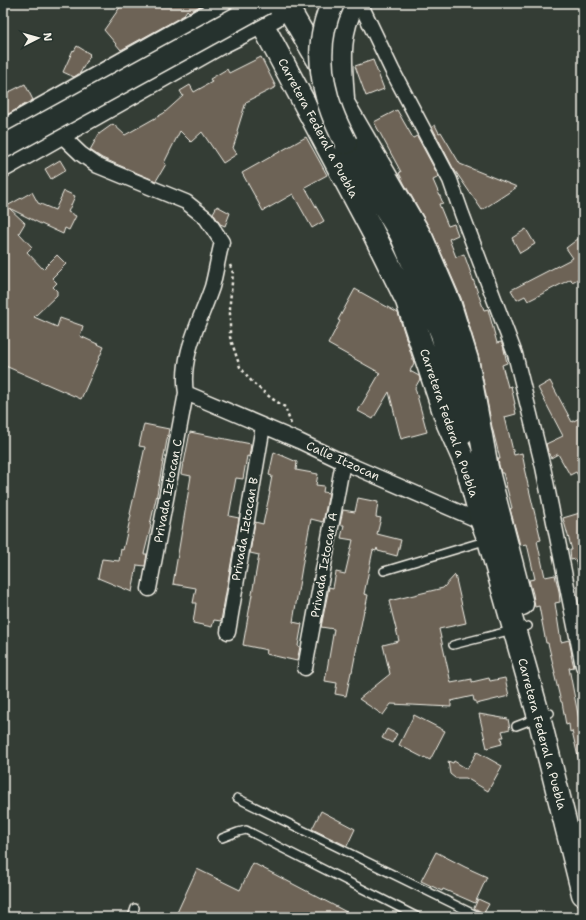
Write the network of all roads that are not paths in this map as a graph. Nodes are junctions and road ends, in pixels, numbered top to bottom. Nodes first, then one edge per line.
1 (232, 3) edge
2 (251, 3) edge
3 (333, 3) edge
4 (354, 3) edge
5 (360, 3) edge
6 (291, 5) edge
7 (263, 13) edge
8 (206, 17) junction
9 (220, 43) junction
10 (337, 93) junction
11 (301, 99) junction
12 (314, 122) junction
13 (3, 131) edge
14 (60, 134) junction
15 (3, 147) edge
16 (3, 166) edge
17 (186, 393) junction
18 (263, 426) junction
19 (343, 462) junction
20 (467, 467) junction
21 (495, 532) junction
22 (384, 571) dead end
23 (149, 589) dead end
24 (521, 628) junction
25 (228, 632) dead end
26 (453, 645) dead end
27 (583, 666) edge
28 (305, 668) dead end
29 (544, 715) junction
30 (516, 726) dead end
31 (237, 798) dead end
32 (222, 838) dead end
33 (583, 842) edge
34 (583, 894) edge
35 (135, 908) dead end
36 (132, 917) edge
37 (418, 917) edge
38 (480, 917) edge

1 - 8 main road
2 - 7 main road, Carretera Federal a Puebla
3 - 20 main road, bridge
4 - 10 main road
5 - 27 street
6 - 7 main road
6 - 10 main road, Carretera Federal a Puebla
7 - 9 main road
7 - 11 main road, Carretera Federal a Puebla
7 - 15 main road, bridge
8 - 9 main road
8 - 13 main road
9 - 14 main road
10 - 11 main road
10 - 12 main road
10 - 21 main road, Carretera Federal a Puebla
11 - 12 main road, Carretera Federal a Puebla
12 - 20 main road, Carretera Federal a Puebla
14 - 16 main road
14 - 17 street, Privada Iztocan C
17 - 18 street, Calle Itzocan
17 - 23 street, Privada Iztocan C
18 - 19 street, Calle Itzocan
18 - 25 street, Privada Iztocan B
19 - 21 street, Calle Itzocan
19 - 28 street, Privada Iztocan A
20 - 21 main road, Carretera Federal a Puebla
21 - 22 lane
21 - 24 main road, Carretera Federal a Puebla
24 - 26 lane
24 - 29 main road, Carretera Federal a Puebla
29 - 30 lane
29 - 33 main road, Carretera Federal a Puebla
29 - 34 main road, Carretera Federal a Puebla
31 - 38 lane
32 - 37 lane
35 - 36 lane

